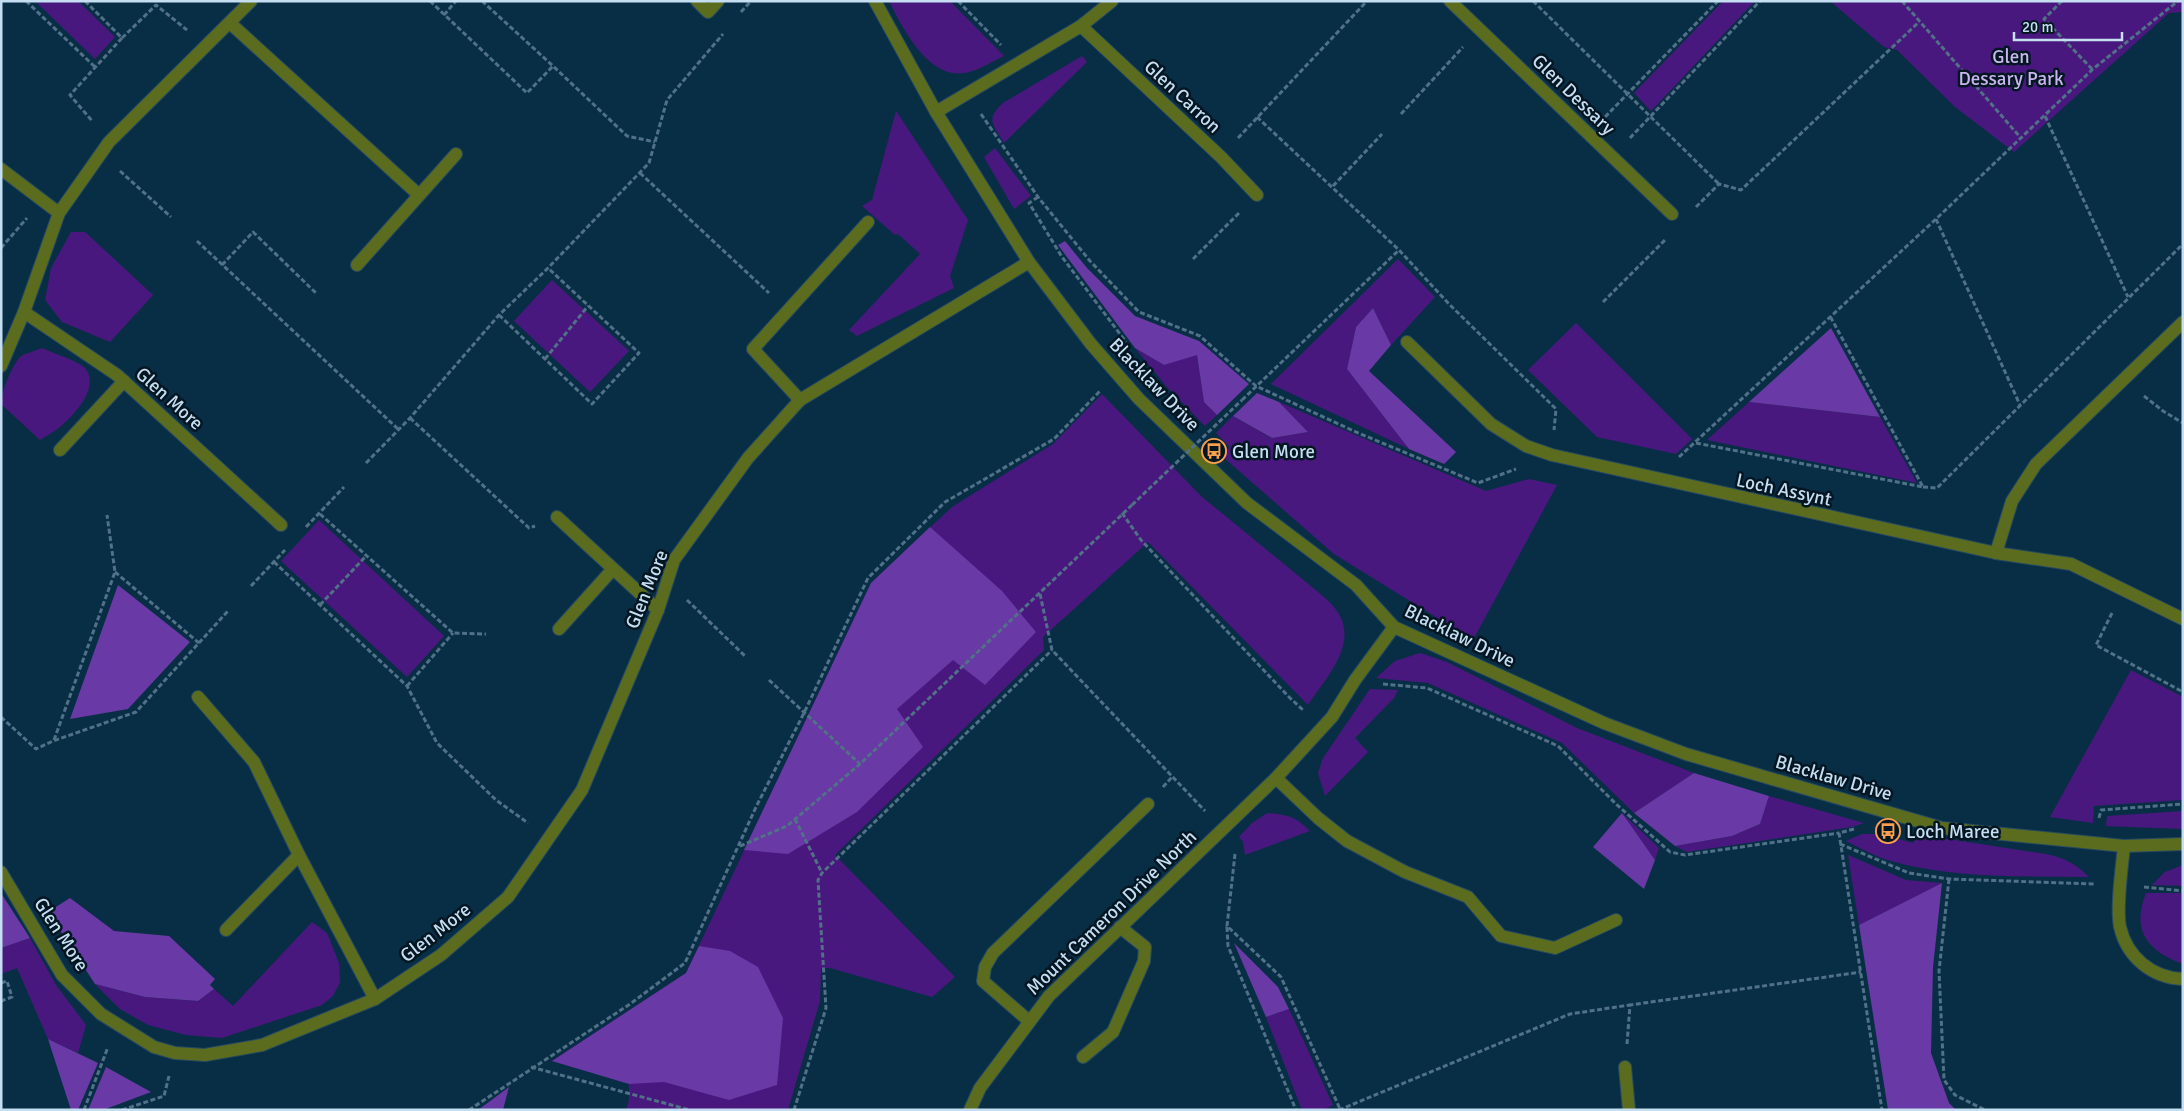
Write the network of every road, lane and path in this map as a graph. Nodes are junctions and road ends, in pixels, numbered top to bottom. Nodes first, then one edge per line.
1 (26, 1) edge
2 (84, 1) edge
3 (251, 1) edge
4 (430, 1) edge
5 (456, 1) edge
6 (482, 1) edge
7 (697, 1) edge
8 (718, 1) edge
9 (750, 1) edge
10 (874, 1) edge
11 (958, 1) edge
12 (1112, 1) edge
13 (1366, 1) edge
14 (1450, 1) edge
15 (1533, 1) edge
16 (1718, 1) edge
17 (1760, 1) edge
18 (1902, 1) edge
19 (2062, 1) edge
20 (2178, 1) edge
21 (444, 15) junction
22 (738, 16) dead end
23 (1919, 22) junction
24 (230, 24) junction
25 (1081, 26) junction
26 (1479, 30) junction
27 (725, 32) dead end
28 (122, 38) junction
29 (206, 47) junction
30 (1018, 63) junction
31 (554, 66) junction
32 (95, 68) junction
33 (2093, 69) junction
34 (967, 94) junction
35 (1627, 94) junction
36 (936, 112) junction
37 (1401, 114) dead end
38 (2044, 116) junction
39 (1257, 117) junction
40 (1650, 117) junction
41 (1382, 134) dead end
42 (1588, 134) junction
43 (2020, 137) junction
44 (109, 142) junction
45 (655, 142) junction
46 (456, 154) dead end
47 (1220, 157) junction
48 (1613, 157) junction
49 (1, 169) edge
50 (640, 173) junction
51 (132, 182) dead end
52 (1719, 184) junction
53 (1333, 186) junction
54 (419, 195) junction
55 (1257, 196) joint
56 (1038, 197) junction
57 (42, 200) junction
58 (1694, 210) dead end
59 (59, 213) junction
60 (1672, 214) dead end
61 (171, 217) dead end
62 (1936, 219) junction
63 (868, 222) dead end
64 (1669, 236) dead end
65 (197, 241) dead end
66 (2183, 244) edge
67 (1, 248) edge
68 (1399, 250) junction
69 (1193, 259) dead end
70 (1029, 262) junction
71 (222, 265) junction
72 (357, 265) dead end
73 (548, 268) junction
74 (316, 294) dead end
75 (2128, 296) junction
76 (1603, 302) dead end
77 (588, 306) junction
78 (787, 311) junction
79 (24, 312) junction
80 (498, 315) junction
81 (1830, 316) junction
82 (2183, 322) edge
83 (1407, 342) dead end
84 (1131, 349) dead end
85 (5, 350) edge
86 (545, 359) junction
87 (1, 366) edge
88 (1116, 375) junction
89 (2124, 380) junction
90 (124, 381) junction
91 (1256, 386) junction
92 (800, 400) junction
93 (2020, 405) junction
94 (410, 418) junction
95 (2183, 423) edge
96 (398, 429) junction
97 (1695, 443) junction
98 (60, 450) dead end
99 (1552, 456) junction
100 (366, 464) dead end
101 (1667, 482) junction
102 (1923, 486) junction
103 (1122, 513) junction
104 (320, 514) dead end
105 (108, 515) dead end
106 (557, 517) joint
107 (281, 525) dead end
108 (1996, 553) junction
109 (367, 555) junction
110 (274, 562) dead end
111 (613, 569) junction
112 (115, 572) junction
113 (667, 582) junction
114 (2124, 590) junction
115 (320, 605) junction
116 (658, 610) junction
117 (228, 611) dead end
118 (2183, 619) edge
119 (1394, 627) junction
120 (559, 629) dead end
121 (453, 633) junction
122 (486, 634) dead end
123 (199, 643) junction
124 (1052, 650) dead end
125 (746, 657) dead end
126 (769, 680) dead end
127 (407, 686) junction
128 (1404, 686) dead end
129 (2183, 692) edge
130 (198, 697) dead end
131 (804, 713) junction
132 (1, 717) edge
133 (1322, 728) junction
134 (53, 741) junction
135 (860, 764) junction
136 (1276, 778) junction
137 (1148, 804) dead end
138 (2183, 804) edge
139 (795, 819) junction
140 (1857, 829) dead end
141 (1839, 833) junction
142 (549, 838) junction
143 (2094, 843) junction
144 (1840, 844) junction
145 (2183, 844) edge
146 (740, 846) junction
147 (2124, 846) junction
148 (299, 854) junction
149 (1, 872) edge
150 (822, 873) junction
151 (1949, 879) junction
152 (2120, 885) junction
153 (2183, 891) edge
154 (1616, 920) dead end
155 (1227, 926) dead end
156 (1120, 928) junction
157 (226, 930) dead end
158 (1861, 972) junction
159 (2183, 979) edge
160 (1, 983) edge
161 (375, 999) junction
162 (1, 1001) edge
163 (1630, 1005) junction
164 (1030, 1021) junction
165 (1083, 1057) dead end
166 (101, 1066) dead end
167 (531, 1067) junction
168 (1625, 1068) joint
169 (164, 1096) dead end
170 (84, 1110) edge
171 (122, 1110) edge
172 (469, 1110) edge
173 (690, 1110) edge
174 (794, 1110) edge
175 (970, 1110) edge
176 (1296, 1110) edge
177 (1339, 1110) edge
178 (1629, 1110) edge
179 (1882, 1110) edge
180 (1985, 1110) edge

1 - 32 path
2 - 28 path
3 - 24 street
4 - 21 path
5 - 21 path
6 - 31 path
7 - 8 street
9 - 22 path
10 - 36 street, Blacklaw Drive
11 - 30 path
12 - 25 street
13 - 39 path
14 - 26 street, Glen Dessary
15 - 35 path
16 - 35 path
17 - 40 path
18 - 23 path
19 - 33 path
20 - 33 path
21 - 31 path
23 - 43 path
23 - 52 path
24 - 29 street
24 - 54 street
25 - 30 street
25 - 47 street, Glen Carron
26 - 37 path
26 - 42 street, Glen Dessary
27 - 45 path
28 - 29 path
28 - 32 path
29 - 44 street
30 - 34 street
31 - 45 path
32 - 44 path
33 - 38 path
34 - 36 street
34 - 56 path
35 - 40 path
35 - 42 path
36 - 70 street, Blacklaw Drive
38 - 43 path
38 - 75 path
39 - 47 path
39 - 53 path
40 - 48 path
40 - 52 path
41 - 53 path
42 - 48 street, Glen Dessary
43 - 62 path
44 - 59 street
45 - 50 path
46 - 54 street
47 - 55 street, Glen Carron
48 - 60 street, Glen Dessary
49 - 57 street
50 - 73 path
50 - 78 path
51 - 61 path
52 - 58 path
53 - 68 path
54 - 72 street
55 - 69 path
56 - 84 path
56 - 91 path
57 - 59 street
57 - 67 path
59 - 79 street
62 - 81 path
62 - 93 path
63 - 78 street
64 - 76 path
65 - 71 path
66 - 75 path
68 - 91 path
68 - 99 path
70 - 88 street, Blacklaw Drive
70 - 92 street, Glen More
71 - 74 path
71 - 96 path
73 - 77 path
73 - 80 path
75 - 93 path
77 - 86 path
77 - 86 path
78 - 92 street
79 - 85 street
79 - 90 street, Glen More
80 - 86 path
80 - 94 path
81 - 97 path
81 - 102 path
82 - 89 street
83 - 99 street, Loch Assynt
85 - 87 street
88 - 119 street, Blacklaw Drive
88 - 131 path
89 - 95 path
89 - 108 street
90 - 98 street
90 - 107 street, Glen More
91 - 99 path
91 - 103 path, bridge
92 - 113 street, Glen More
93 - 102 path
94 - 96 path
94 - 106 path
96 - 100 path
97 - 101 path
97 - 102 path
99 - 101 street, Loch Assynt
101 - 108 street, Loch Assynt
103 - 133 path
103 - 135 path
104 - 109 path
105 - 112 path
106 - 111 street
108 - 114 street, Loch Assynt
109 - 115 path
109 - 121 path
110 - 115 path
111 - 116 street
111 - 120 street
112 - 123 path
112 - 134 path
113 - 116 street, Glen More
113 - 125 path
114 - 118 street, Loch Assynt
114 - 129 path
115 - 127 path
116 - 142 street, Glen More
117 - 123 path
119 - 133 street, Mount Cameron Drive North
119 - 143 street, Blacklaw Drive
121 - 122 path
121 - 127 path
123 - 134 path
124 - 150 path
126 - 131 path
127 - 142 path
128 - 141 path
130 - 148 street
131 - 135 path
131 - 146 path
132 - 134 path
133 - 136 street, Mount Cameron Drive North
135 - 139 path
136 - 154 street
136 - 156 street, Mount Cameron Drive North
137 - 164 street
138 - 143 path
139 - 146 path
139 - 150 path
140 - 141 path
141 - 144 path
142 - 161 street, Glen More
143 - 147 street, Blacklaw Drive
144 - 151 path
144 - 158 path
145 - 147 street, Blacklaw Drive
146 - 167 path
147 - 152 street
148 - 157 street
148 - 161 street
149 - 161 street, Glen More
150 - 174 path
151 - 152 path
151 - 180 path
152 - 153 path
152 - 159 street
155 - 176 path
156 - 164 street, Mount Cameron Drive North
156 - 165 street
158 - 163 path
158 - 179 path
160 - 162 path
163 - 168 path
163 - 177 path
164 - 175 street, Mount Cameron Drive North
166 - 170 path
167 - 172 path
167 - 173 path
168 - 178 street
169 - 171 path

